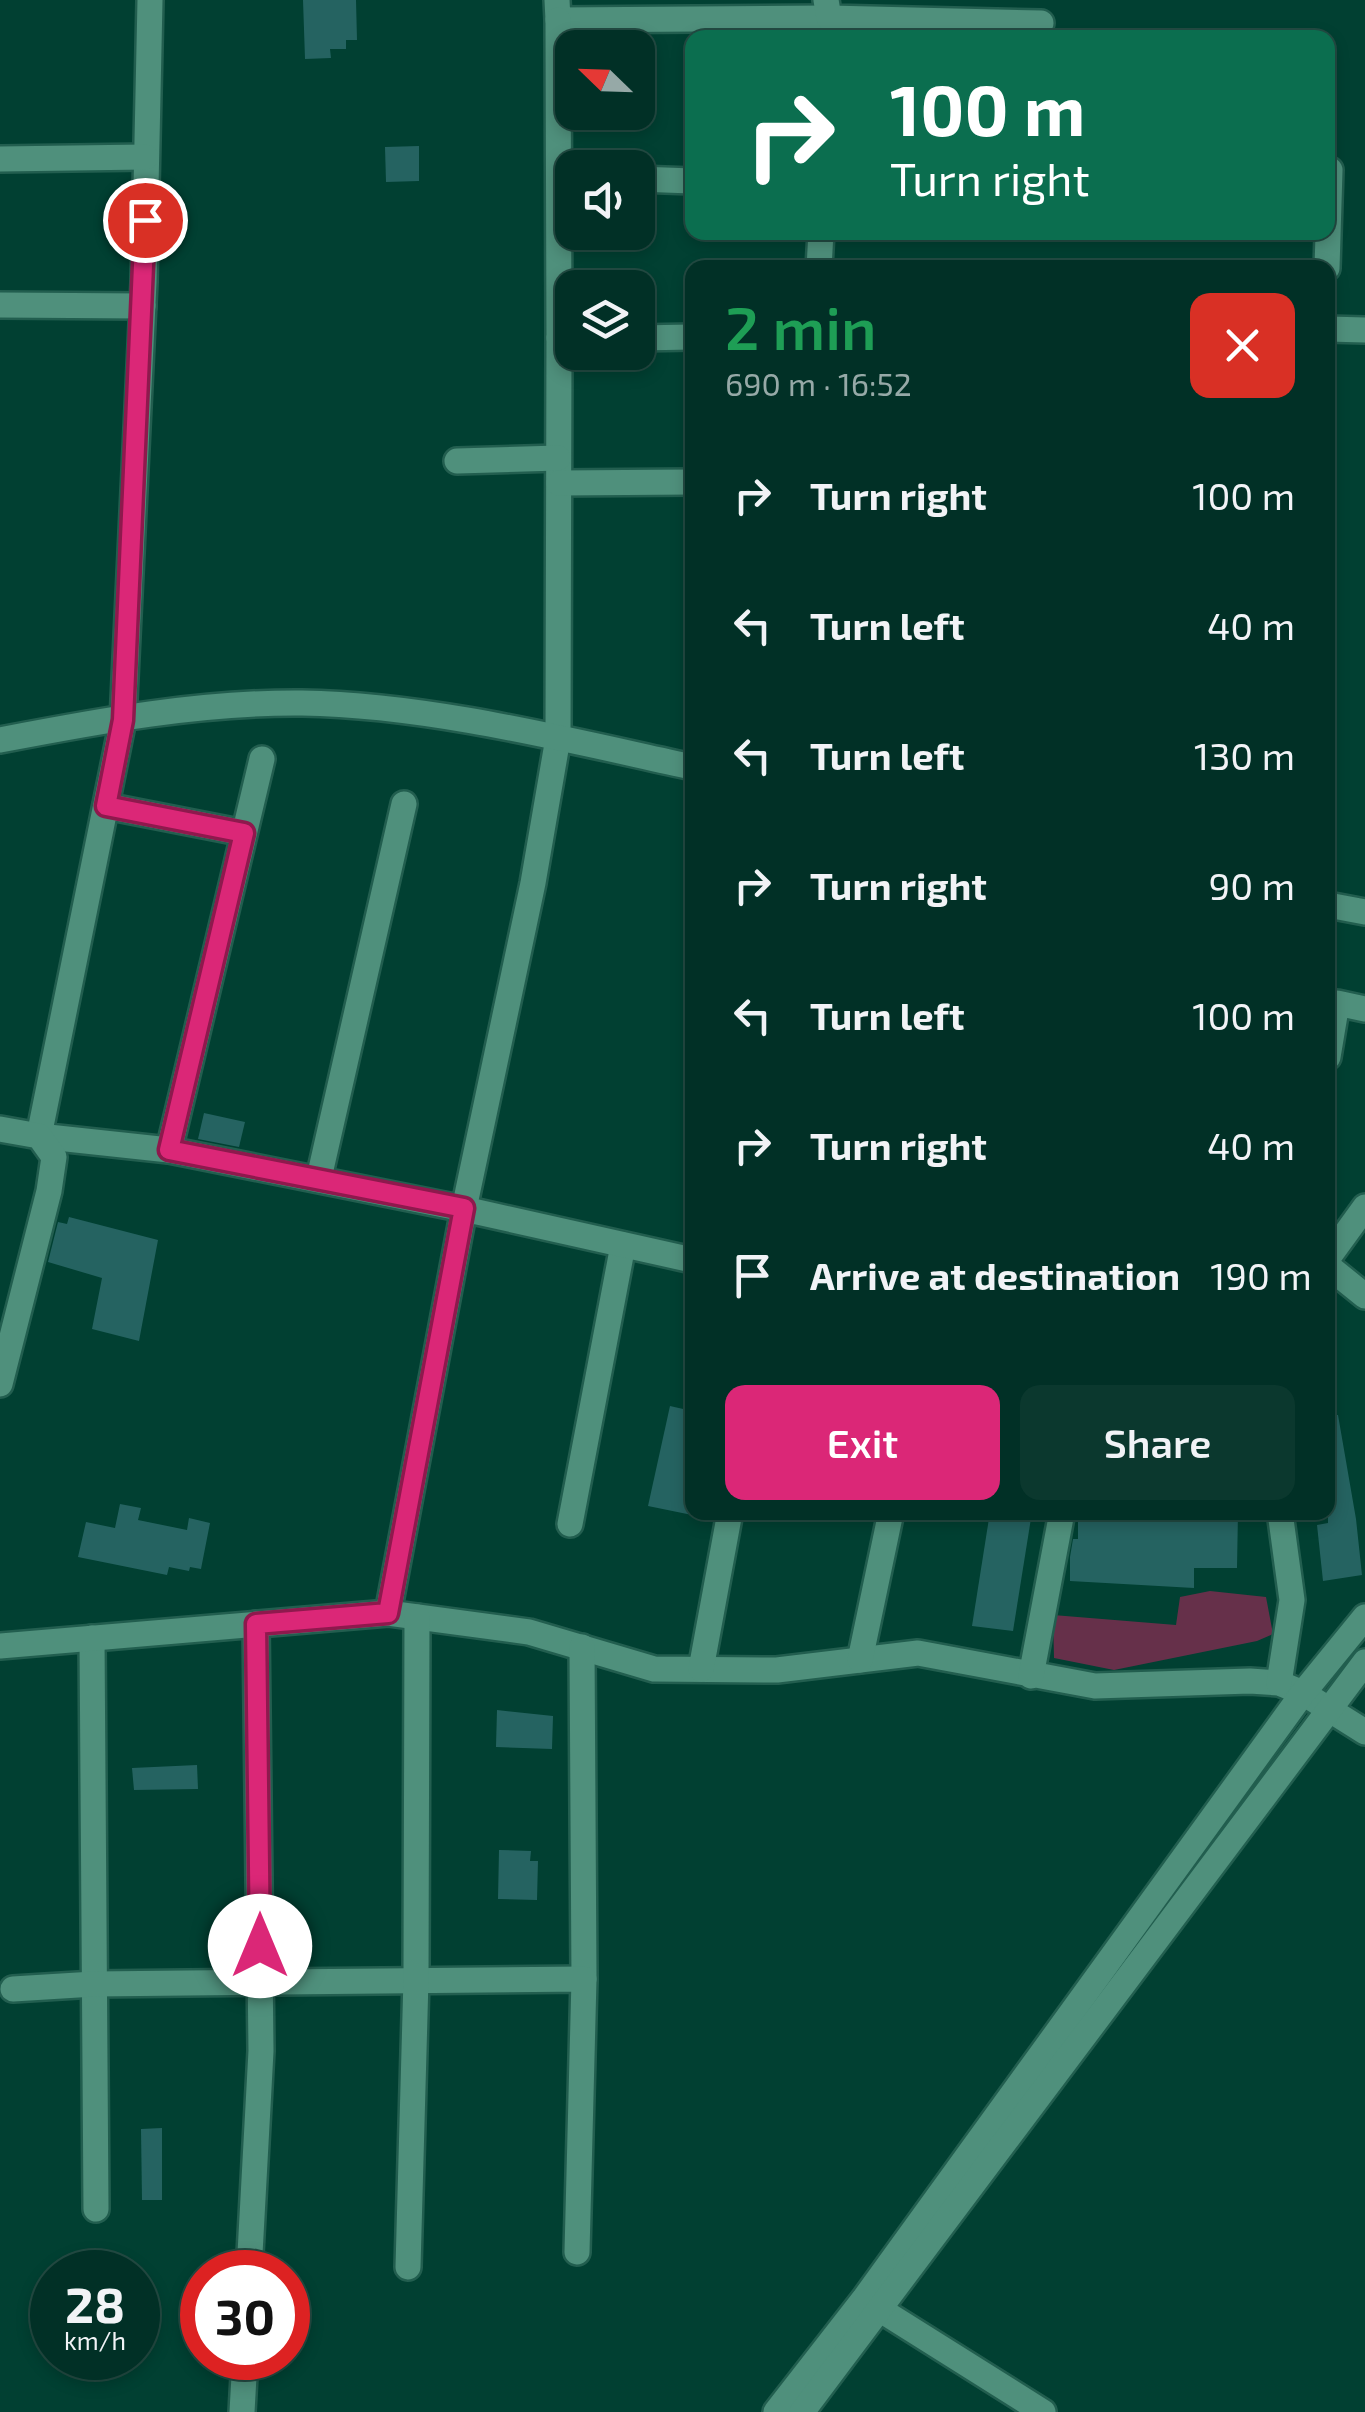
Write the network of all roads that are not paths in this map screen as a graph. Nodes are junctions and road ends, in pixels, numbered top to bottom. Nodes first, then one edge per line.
1 (150, 0) edge
2 (557, 10) edge
3 (828, 18) edge
4 (1040, 23) dead end
5 (564, 150) edge
6 (146, 158) junction
7 (0, 159) edge
8 (655, 179) edge
9 (685, 181) edge
10 (0, 305) edge
11 (142, 306) junction
12 (1335, 329) edge
13 (1365, 330) edge
14 (685, 337) edge
15 (655, 338) edge
16 (564, 370) edge
17 (457, 461) dead end
18 (558, 470) junction
19 (685, 481) edge
20 (123, 720) junction
21 (558, 738) junction
22 (0, 740) edge
23 (262, 759) dead end
24 (685, 765) edge
25 (404, 804) dead end
26 (106, 806) junction
27 (244, 833) junction
28 (1335, 906) edge
29 (1365, 912) edge
30 (1365, 1009) edge
31 (1335, 1015) edge
32 (0, 1129) edge
33 (39, 1136) junction
34 (169, 1150) junction
35 (319, 1178) junction
36 (1365, 1206) edge
37 (464, 1208) junction
38 (624, 1244) junction
39 (1335, 1248) edge
40 (685, 1258) edge
41 (1335, 1274) edge
42 (1365, 1296) edge
43 (0, 1384) edge
44 (729, 1520) edge
45 (889, 1520) edge
46 (1060, 1520) edge
47 (1281, 1520) edge
48 (570, 1524) dead end
49 (388, 1613) junction
50 (1365, 1616) edge
51 (416, 1617) junction
52 (256, 1624) junction
53 (92, 1638) junction
54 (0, 1646) edge
55 (582, 1647) junction
56 (860, 1660) junction
57 (1365, 1662) edge
58 (701, 1669) junction
59 (1031, 1676) junction
60 (1291, 1688) junction
61 (1330, 1710) junction
62 (1365, 1732) edge
63 (416, 1979) junction
64 (584, 1979) junction
65 (260, 1982) junction
66 (94, 1984) junction
67 (13, 1988) dead end
68 (96, 2209) dead end
69 (250, 2250) edge
70 (577, 2252) dead end
71 (408, 2267) dead end
72 (873, 2305) junction
73 (244, 2380) edge
74 (242, 2412) edge
75 (776, 2412) edge
76 (802, 2412) edge
77 (1043, 2412) edge

1 - 6 street
2 - 3 street
2 - 5 street
3 - 4 street
6 - 7 street
6 - 11 street
8 - 9 street
10 - 11 street
11 - 20 street
12 - 13 street
14 - 15 street
16 - 18 street
17 - 18 street
18 - 19 street
18 - 21 street
20 - 21 street
20 - 22 street
20 - 26 street
21 - 24 street
21 - 37 street
23 - 27 street
25 - 35 street
26 - 27 street
26 - 33 street
27 - 34 street
28 - 29 street
30 - 31 street
32 - 33 street
33 - 34 street
33 - 43 street
34 - 35 street
35 - 37 street
36 - 39 street
37 - 38 street
37 - 49 street
38 - 40 street
38 - 48 street
41 - 42 street
44 - 58 street
45 - 56 street
46 - 59 street
47 - 60 street
49 - 51 street
49 - 52 street
50 - 60 street
51 - 55 street
51 - 63 street
52 - 53 street
52 - 65 street
53 - 54 street
53 - 66 street
55 - 58 street
55 - 64 street
56 - 58 street
56 - 59 street
57 - 61 street
59 - 60 street
60 - 61 street
60 - 72 street
61 - 62 street
61 - 72 street
63 - 64 street
63 - 65 street
63 - 71 street
64 - 70 street
65 - 66 street
65 - 69 street
66 - 67 street
66 - 68 street
72 - 75 street
72 - 76 street
72 - 77 street
73 - 74 street

